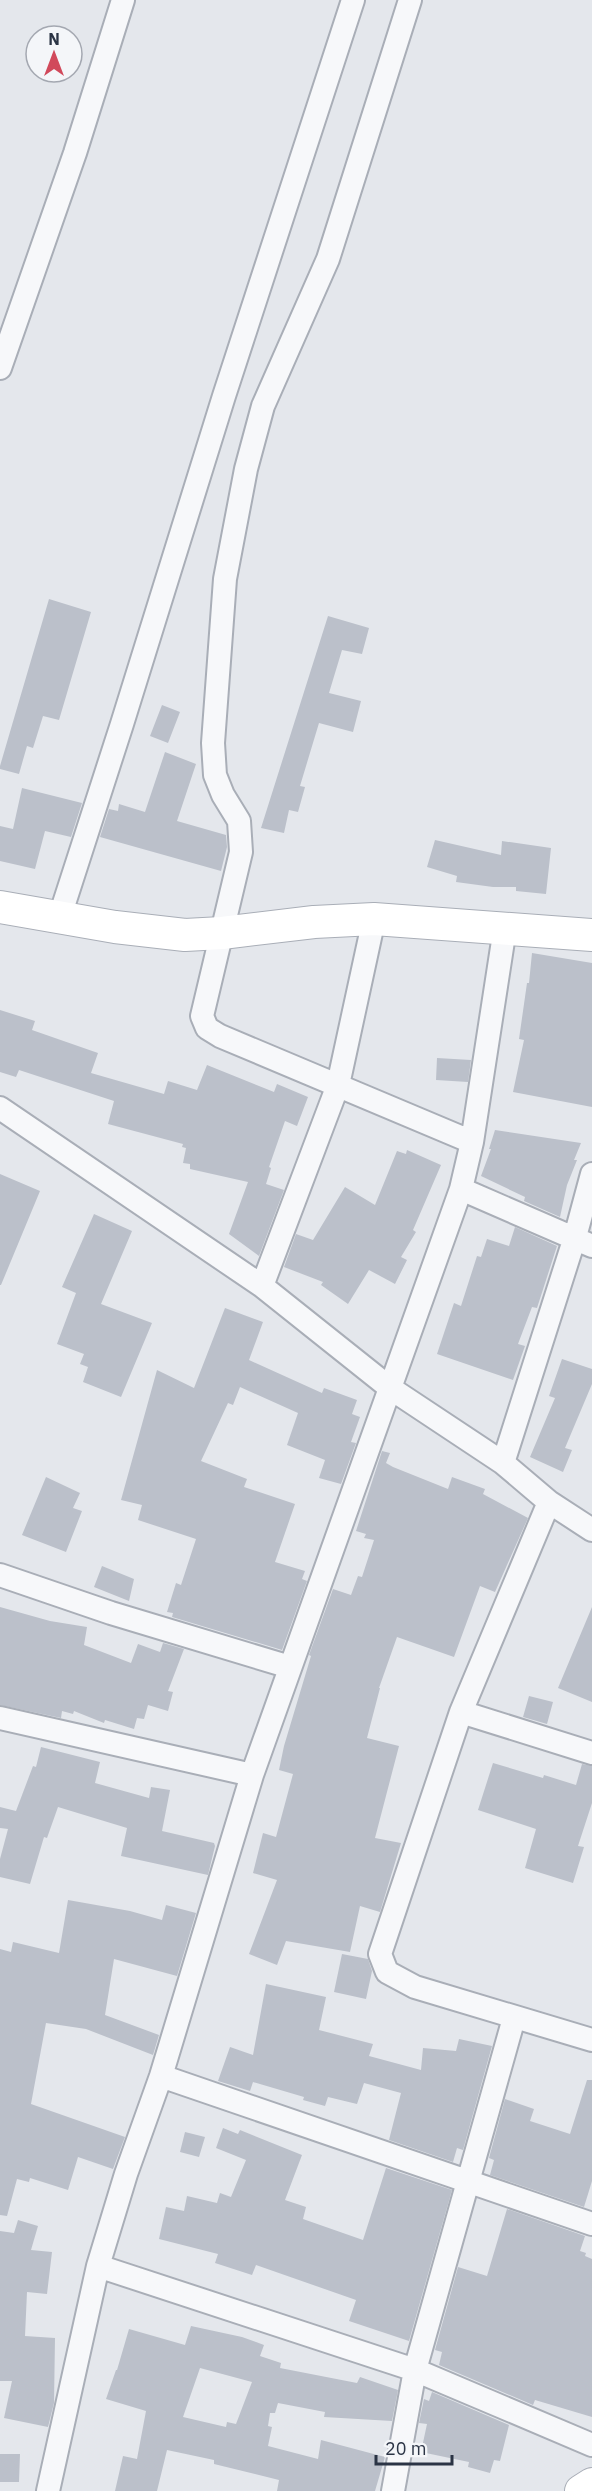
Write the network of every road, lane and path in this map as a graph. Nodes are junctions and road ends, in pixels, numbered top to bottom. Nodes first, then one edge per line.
1 (123, 0) edge
2 (353, 0) edge
3 (410, 0) edge
4 (0, 368) edge
5 (0, 906) edge
6 (60, 916) junction
7 (374, 919) junction
8 (505, 928) junction
9 (222, 933) junction
10 (592, 935) edge
11 (338, 1085) junction
12 (0, 1108) edge
13 (472, 1142) junction
14 (592, 1174) edge
15 (460, 1189) junction
16 (583, 1242) edge
17 (262, 1286) junction
18 (390, 1388) junction
19 (503, 1463) junction
20 (549, 1502) junction
21 (592, 1530) edge
22 (0, 1575) edge
23 (290, 1667) junction
24 (461, 1712) junction
25 (0, 1718) edge
26 (592, 1753) edge
27 (252, 1775) junction
28 (514, 2018) junction
29 (592, 2040) edge
30 (161, 2076) junction
31 (467, 2182) junction
32 (592, 2224) edge
33 (98, 2266) junction
34 (415, 2370) junction
35 (592, 2445) edge
36 (592, 2484) edge
37 (48, 2491) edge
38 (393, 2491) edge
39 (581, 2491) edge

1 - 4 street
2 - 6 street
3 - 9 street
5 - 6 street
6 - 9 street
7 - 8 street
7 - 9 street
7 - 11 street
8 - 10 street
8 - 13 street
9 - 11 street
11 - 13 street
11 - 17 street
12 - 17 street
13 - 15 street
14 - 16 street
15 - 16 street
15 - 18 street
16 - 19 street
17 - 18 street
18 - 19 street
18 - 23 street
19 - 20 street
20 - 21 street
20 - 24 street
22 - 23 street
23 - 27 street
24 - 26 street
24 - 28 street
25 - 27 street
27 - 30 street
28 - 29 street
28 - 31 street
30 - 31 street
30 - 33 street
31 - 32 street
31 - 34 street
33 - 34 street
33 - 37 street
34 - 35 street
34 - 38 street
36 - 39 street

